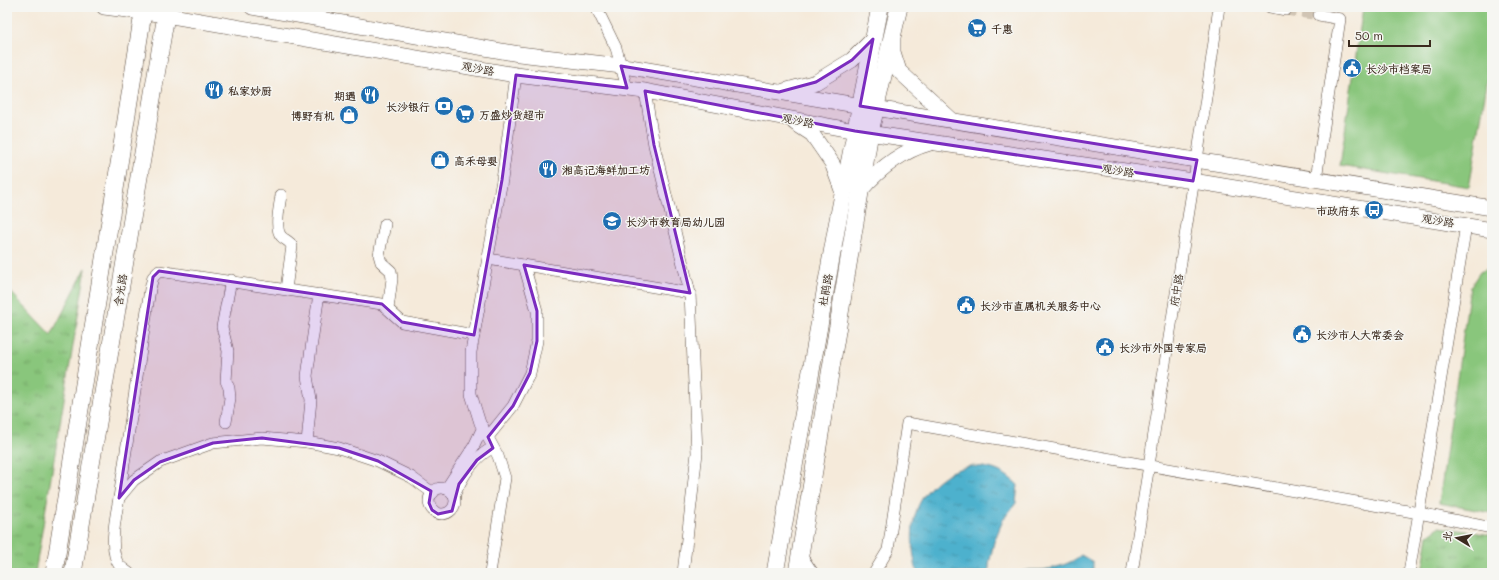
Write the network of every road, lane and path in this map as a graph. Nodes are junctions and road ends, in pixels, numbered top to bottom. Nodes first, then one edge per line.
1 (104, 7) edge
2 (252, 7) edge
3 (596, 7) edge
4 (880, 7) edge
5 (899, 7) edge
6 (1219, 7) edge
7 (1270, 7) edge
8 (142, 10) edge
9 (1286, 10) dead end
10 (165, 11) edge
11 (1319, 15) tunnel mouth
12 (893, 32) junction
13 (874, 39) junction
14 (621, 66) junction
15 (516, 75) junction
16 (627, 88) junction
17 (644, 91) junction
18 (780, 92) junction
19 (868, 107) junction
20 (790, 119) junction
21 (953, 120) junction
22 (863, 132) junction
23 (934, 142) junction
24 (1197, 160) junction
25 (1316, 179) junction
26 (1193, 181) junction
27 (861, 190) junction
28 (843, 193) junction
29 (281, 195) dead end
30 (1492, 208) edge
31 (385, 224) dead end
32 (1466, 225) junction
33 (1492, 230) edge
34 (488, 259) junction
35 (524, 265) junction
36 (231, 280) junction
37 (286, 289) junction
38 (690, 293) junction
39 (319, 294) junction
40 (388, 309) junction
41 (474, 335) junction
42 (226, 422) dead end
43 (483, 427) junction
44 (488, 437) junction
45 (307, 442) junction
46 (494, 448) junction
47 (1149, 466) junction
48 (433, 493) junction
49 (450, 493) junction
50 (119, 498) junction
51 (1419, 513) junction
52 (1492, 528) edge
53 (888, 550) junction
54 (800, 554) junction
55 (54, 573) edge
56 (73, 573) edge
57 (129, 573) edge
58 (490, 573) edge
59 (683, 573) edge
60 (775, 573) edge
61 (797, 573) edge
62 (813, 573) edge
63 (874, 573) edge
64 (884, 573) edge
65 (1132, 573) edge
66 (1408, 573) edge

1 - 8 main road, 观沙路
2 - 14 main road, 观沙路
3 - 14 street
4 - 13 main road, 杜鹃路
5 - 12 main road, 杜鹃路
6 - 24 street, 府中路
7 - 9 street
8 - 10 main road, 观沙路
8 - 55 main road, 含光路
10 - 15 main road, 观沙路
10 - 56 main road, 含光路
11 - 25 street
12 - 19 main road, 杜鹃路
12 - 21 main road
13 - 18 main road
13 - 19 main road, 杜鹃路
14 - 16 street
14 - 18 main road, 观沙路
15 - 16 main road, 观沙路
15 - 34 street
16 - 17 main road, 观沙路
17 - 20 main road, 观沙路
17 - 38 street
18 - 19 main road, 观沙路
19 - 21 main road, 观沙路
19 - 22 main road, 杜鹃路
20 - 22 main road, 观沙路
20 - 28 main road
21 - 24 main road, 观沙路
22 - 23 main road, 观沙路
22 - 27 main road, 杜鹃路
22 - 28 main road, 杜鹃路
23 - 26 main road, 观沙路
23 - 27 main road
24 - 25 main road, 观沙路
24 - 26 street, 府中路
25 - 30 main road, 观沙路
26 - 32 main road, 观沙路
26 - 47 street, 府中路
27 - 54 main road, 杜鹃路
28 - 60 main road, 杜鹃路
29 - 37 street
31 - 40 street
32 - 33 main road, 观沙路
32 - 51 street
34 - 35 street
34 - 41 street
35 - 38 street
35 - 44 street
36 - 37 street
36 - 42 street
36 - 50 street
37 - 39 street
38 - 59 street
39 - 40 street
39 - 45 street
40 - 41 street
41 - 43 street
43 - 44 street
43 - 49 street
44 - 46 street
45 - 48 street
45 - 50 street
46 - 49 street
46 - 58 street
47 - 51 street
47 - 53 street
47 - 65 street, 府中路
48 - 49 street
48 - 49 street
50 - 57 street
51 - 52 street
51 - 66 street
53 - 63 street
53 - 64 street
54 - 61 main road, 杜鹃路
54 - 62 street

